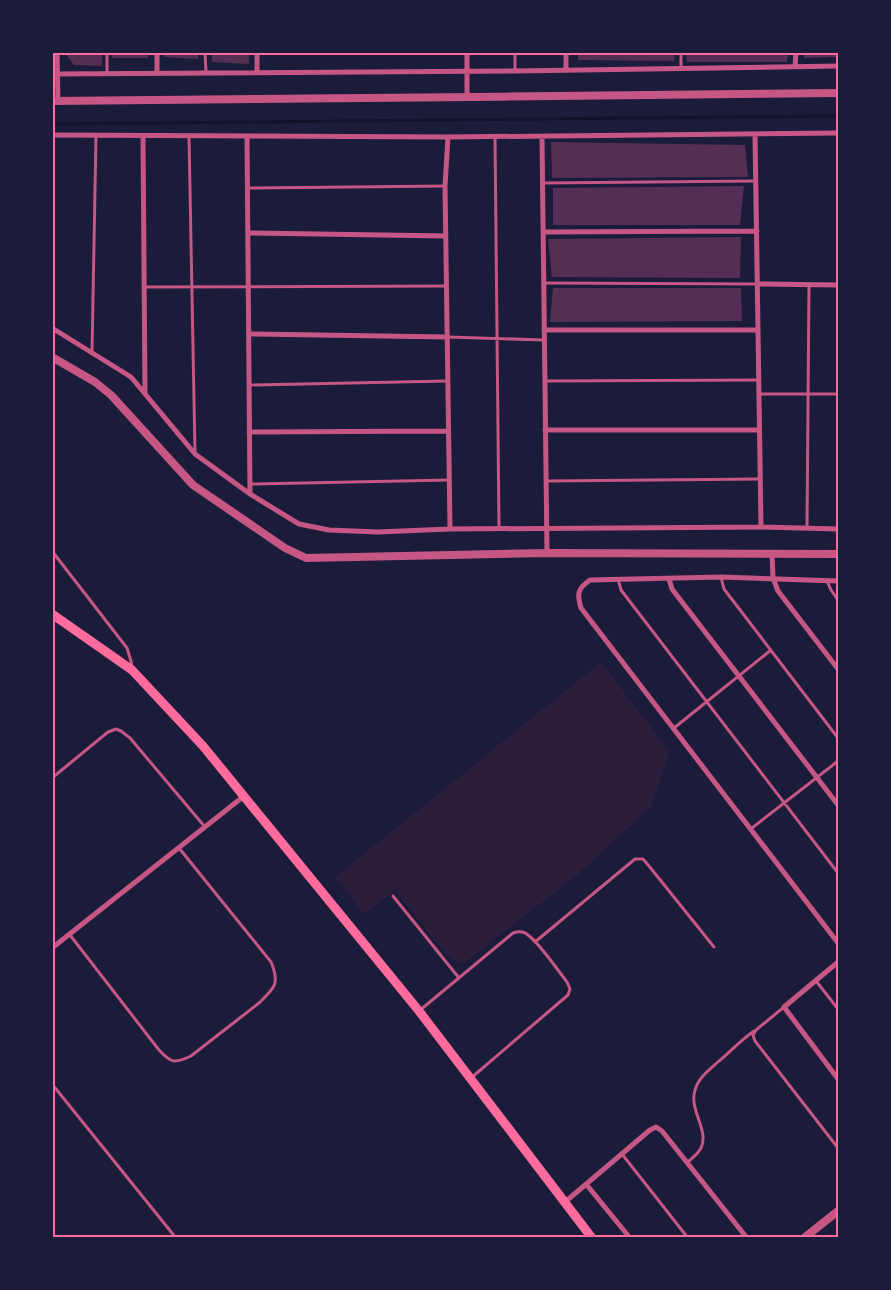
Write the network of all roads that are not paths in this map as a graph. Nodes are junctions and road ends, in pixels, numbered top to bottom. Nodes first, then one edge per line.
1 (57, 52) edge
2 (107, 52) edge
3 (157, 52) edge
4 (205, 52) edge
5 (257, 52) edge
6 (467, 52) edge
7 (515, 52) edge
8 (566, 52) edge
9 (681, 52) edge
10 (796, 52) edge
11 (838, 66) edge
12 (795, 67) junction
13 (681, 68) junction
14 (566, 70) junction
15 (467, 71) junction
16 (515, 71) junction
17 (257, 72) junction
18 (107, 73) junction
19 (157, 73) junction
20 (206, 73) junction
21 (55, 74) edge
22 (838, 93) edge
23 (467, 96) junction
24 (55, 101) edge
25 (838, 133) edge
26 (755, 134) junction
27 (52, 136) edge
28 (96, 136) junction
29 (143, 136) junction
30 (189, 136) junction
31 (248, 136) junction
32 (542, 136) junction
33 (495, 137) junction
34 (448, 138) junction
35 (756, 181) junction
36 (542, 183) junction
37 (445, 186) junction
38 (248, 188) junction
39 (757, 231) junction
40 (543, 232) junction
41 (248, 233) junction
42 (446, 236) junction
43 (544, 283) junction
44 (757, 284) junction
45 (809, 284) junction
46 (838, 285) edge
47 (446, 286) junction
48 (144, 287) junction
49 (192, 287) junction
50 (248, 287) junction
51 (52, 328) edge
52 (544, 330) junction
53 (758, 330) junction
54 (249, 334) junction
55 (447, 338) junction
56 (496, 339) junction
57 (544, 340) junction
58 (92, 352) junction
59 (52, 357) edge
60 (759, 380) junction
61 (447, 381) junction
62 (545, 381) junction
63 (249, 385) junction
64 (145, 393) junction
65 (759, 394) junction
66 (809, 394) junction
67 (838, 394) edge
68 (545, 430) junction
69 (760, 430) junction
70 (249, 432) junction
71 (448, 432) junction
72 (195, 454) junction
73 (760, 479) junction
74 (449, 480) junction
75 (546, 480) junction
76 (250, 484) junction
77 (250, 494) junction
78 (761, 527) junction
79 (807, 528) junction
80 (450, 529) junction
81 (547, 529) junction
82 (838, 529) edge
83 (499, 530) junction
84 (52, 551) edge
85 (547, 553) junction
86 (772, 553) junction
87 (838, 554) edge
88 (721, 577) junction
89 (669, 578) junction
90 (773, 578) junction
91 (618, 579) junction
92 (828, 581) junction
93 (838, 581) edge
94 (838, 600) edge
95 (52, 614) edge
96 (771, 650) junction
97 (838, 669) edge
98 (132, 670) junction
99 (739, 675) junction
100 (706, 702) junction
101 (674, 728) junction
102 (838, 738) edge
103 (838, 761) edge
104 (817, 777) junction
105 (52, 778) edge
106 (244, 796) junction
107 (784, 803) junction
108 (838, 805) edge
109 (205, 827) junction
110 (752, 828) junction
111 (178, 848) junction
112 (838, 873) edge
113 (393, 896) dead end
114 (70, 935) junction
115 (535, 942) junction
116 (838, 943) edge
117 (714, 947) dead end
118 (52, 948) edge
119 (838, 962) edge
120 (459, 978) junction
121 (816, 981) junction
122 (784, 1007) junction
123 (838, 1010) edge
124 (419, 1011) junction
125 (756, 1030) junction
126 (471, 1078) junction
127 (838, 1079) edge
128 (52, 1084) edge
129 (838, 1148) edge
130 (622, 1154) junction
131 (688, 1162) junction
132 (586, 1184) junction
133 (565, 1202) junction
134 (838, 1212) edge
135 (747, 1237) edge
136 (176, 1238) edge
137 (592, 1238) edge
138 (630, 1238) edge
139 (688, 1238) edge
140 (804, 1238) edge

1 - 21 street
2 - 18 lane
3 - 19 street
4 - 20 lane
5 - 17 street
6 - 15 street
7 - 16 lane
8 - 14 street
9 - 13 lane
10 - 12 street
11 - 12 street
12 - 13 street
13 - 14 street
14 - 16 street
15 - 16 street
15 - 17 street
15 - 23 street
17 - 20 street
18 - 19 street
18 - 21 street
19 - 20 street
21 - 24 street
22 - 23 street
23 - 24 street
25 - 26 street
26 - 32 street
26 - 35 street
27 - 28 street
28 - 29 street
28 - 58 lane
29 - 30 street
29 - 48 street
30 - 31 street
30 - 49 lane
31 - 34 street
31 - 38 street
32 - 33 street
32 - 36 street
33 - 34 street
33 - 56 lane
34 - 37 street
35 - 36 lane
35 - 39 street
36 - 40 street
37 - 38 lane
37 - 42 street
38 - 41 street
39 - 40 street
39 - 44 street
40 - 43 street
41 - 42 street
41 - 50 street
42 - 47 street
43 - 44 lane
43 - 52 street
44 - 45 street
44 - 53 street
45 - 46 street
45 - 66 lane
47 - 50 lane
47 - 55 street
48 - 49 lane
48 - 64 street
49 - 50 lane
49 - 72 lane
50 - 54 street
51 - 58 street
52 - 53 street
52 - 57 street
53 - 60 street
54 - 55 street
54 - 63 street
55 - 56 lane
55 - 61 street
56 - 57 lane
56 - 83 lane
57 - 62 street
58 - 64 street
59 - 85 street
60 - 62 lane
60 - 65 street
61 - 63 lane
61 - 71 street
62 - 68 street
63 - 70 street
64 - 72 street
65 - 66 lane
65 - 69 street
66 - 67 lane
66 - 79 lane
68 - 69 street
68 - 75 street
69 - 73 street
70 - 71 street
70 - 76 street
71 - 74 street
72 - 77 street
73 - 75 lane
73 - 78 street
74 - 76 lane
74 - 80 street
75 - 81 street
76 - 77 street
77 - 80 street
78 - 79 street
78 - 81 street
79 - 82 street
80 - 83 street
81 - 83 street
81 - 85 street
84 - 98 lane
85 - 86 street
86 - 87 street
86 - 90 street
88 - 89 street
88 - 90 street
88 - 96 lane
89 - 91 street
89 - 99 street
90 - 92 street
90 - 97 street
91 - 100 lane
91 - 101 street
92 - 93 street
92 - 94 lane
95 - 98 main road
96 - 99 lane
96 - 102 lane
98 - 106 main road
99 - 100 lane
99 - 104 street
100 - 101 lane
100 - 107 lane
101 - 110 street
103 - 104 lane
104 - 107 lane
104 - 108 street
105 - 109 lane
106 - 109 street
106 - 124 main road
107 - 110 lane
107 - 112 lane
109 - 111 street
110 - 116 street
111 - 114 street
111 - 114 lane
113 - 120 lane
114 - 118 street
115 - 117 lane
115 - 120 lane
115 - 126 lane
119 - 121 street
120 - 124 lane
121 - 122 street
121 - 123 lane
122 - 125 lane
122 - 127 street
124 - 126 main road
125 - 129 lane
125 - 131 lane
126 - 133 main road
128 - 136 lane
130 - 131 street
130 - 132 street
130 - 139 lane
131 - 135 street
132 - 133 street
132 - 138 street
133 - 137 main road
134 - 140 street

